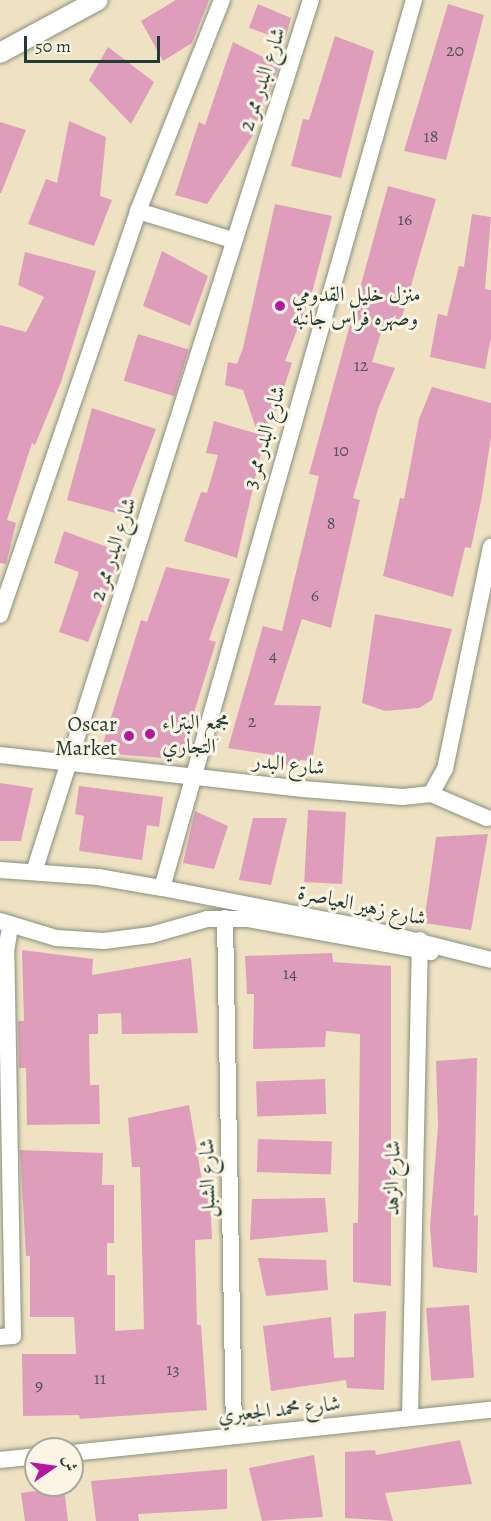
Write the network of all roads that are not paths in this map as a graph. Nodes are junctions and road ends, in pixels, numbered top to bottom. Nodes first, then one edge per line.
1 (99, 0) edge
2 (222, 0) edge
3 (310, 0) edge
4 (414, 0) edge
5 (0, 53) edge
6 (138, 211) junction
7 (233, 240) junction
8 (491, 548) edge
9 (0, 615) edge
10 (0, 754) edge
11 (69, 761) junction
12 (191, 777) junction
13 (431, 794) junction
14 (487, 818) dead end
15 (0, 870) edge
16 (34, 872) junction
17 (162, 888) junction
18 (225, 918) junction
19 (291, 919) junction
20 (5, 923) edge
21 (420, 946) junction
22 (491, 960) edge
23 (0, 1337) edge
24 (491, 1410) edge
25 (410, 1417) junction
26 (234, 1436) junction
27 (84, 1452) edge
28 (24, 1457) edge
29 (0, 1460) edge

1 - 5 street
2 - 6 street
3 - 7 street, شارع البدر ممر 2
4 - 12 street, شارع البدر ممر 3
6 - 7 street
6 - 9 street
7 - 11 street, شارع البدر ممر 2
8 - 13 street
10 - 11 street, شارع البدر
11 - 12 street, شارع البدر
11 - 16 street, شارع البدر ممر 2
12 - 13 street, شارع البدر
12 - 17 street, شارع البدر ممر 3
13 - 14 street, شارع البدر
15 - 16 street, شارع زهير العياصرة
16 - 17 street, شارع زهير العياصرة
17 - 19 street, شارع زهير العياصرة
18 - 19 street, شارع زهير العياصرة
18 - 20 street, شارع زهير العياصرة
18 - 26 street, شارع الشبل
19 - 21 street, شارع زهير العياصرة
20 - 23 street
21 - 22 street, شارع زهير العياصرة
21 - 25 street, شارع الزهد
24 - 25 street, شارع محمد الجعبري
25 - 26 street, شارع محمد الجعبري
26 - 27 street, شارع محمد الجعبري
28 - 29 street

